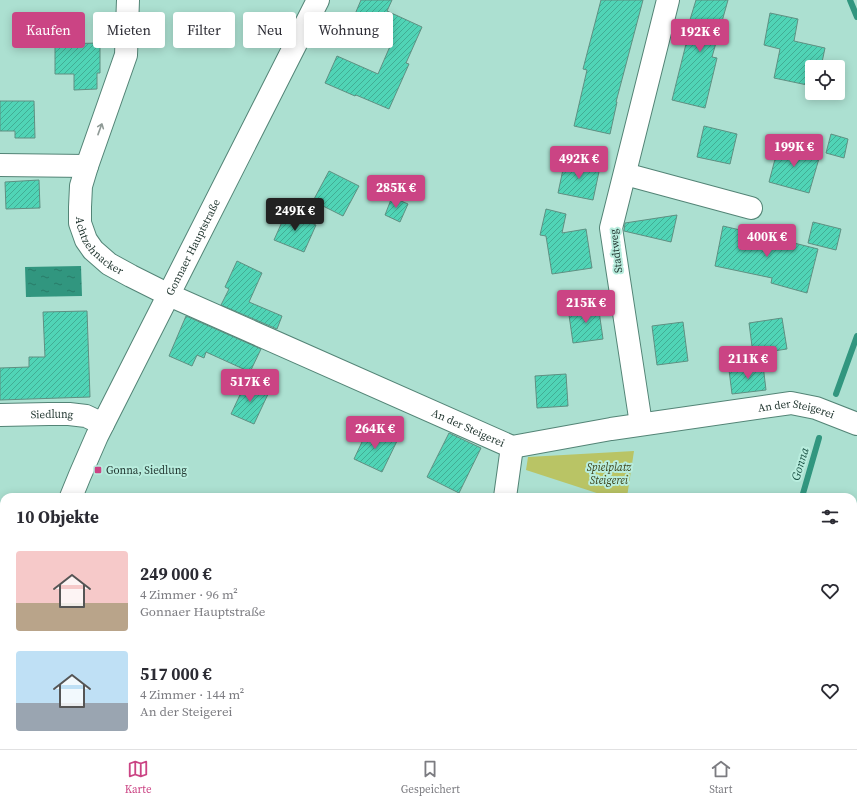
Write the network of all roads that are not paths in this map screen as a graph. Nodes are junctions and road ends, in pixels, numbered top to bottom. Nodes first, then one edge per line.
1 (128, 0) edge
2 (318, 0) edge
3 (668, 0) edge
4 (0, 165) edge
5 (87, 166) junction
6 (625, 174) junction
7 (751, 208) dead end
8 (169, 295) junction
9 (0, 415) edge
10 (103, 424) junction
11 (640, 424) junction
12 (857, 424) edge
13 (512, 447) junction
14 (73, 493) edge
15 (506, 493) edge

5 -> 1 street, Achtzehnacker
2 - 8 street, Gonnaer Hauptstraße
3 - 6 street, Stadtweg
4 - 5 street
5 - 8 street, Achtzehnacker
6 - 7 street
6 - 11 street, Stadtweg
8 - 10 street, Gonnaer Hauptstraße
8 - 13 street, An der Steigerei
9 - 10 street, Siedlung
10 - 14 street, Gonnaer Hauptstraße
11 - 12 street, An der Steigerei
11 - 13 street, An der Steigerei
13 - 15 street

